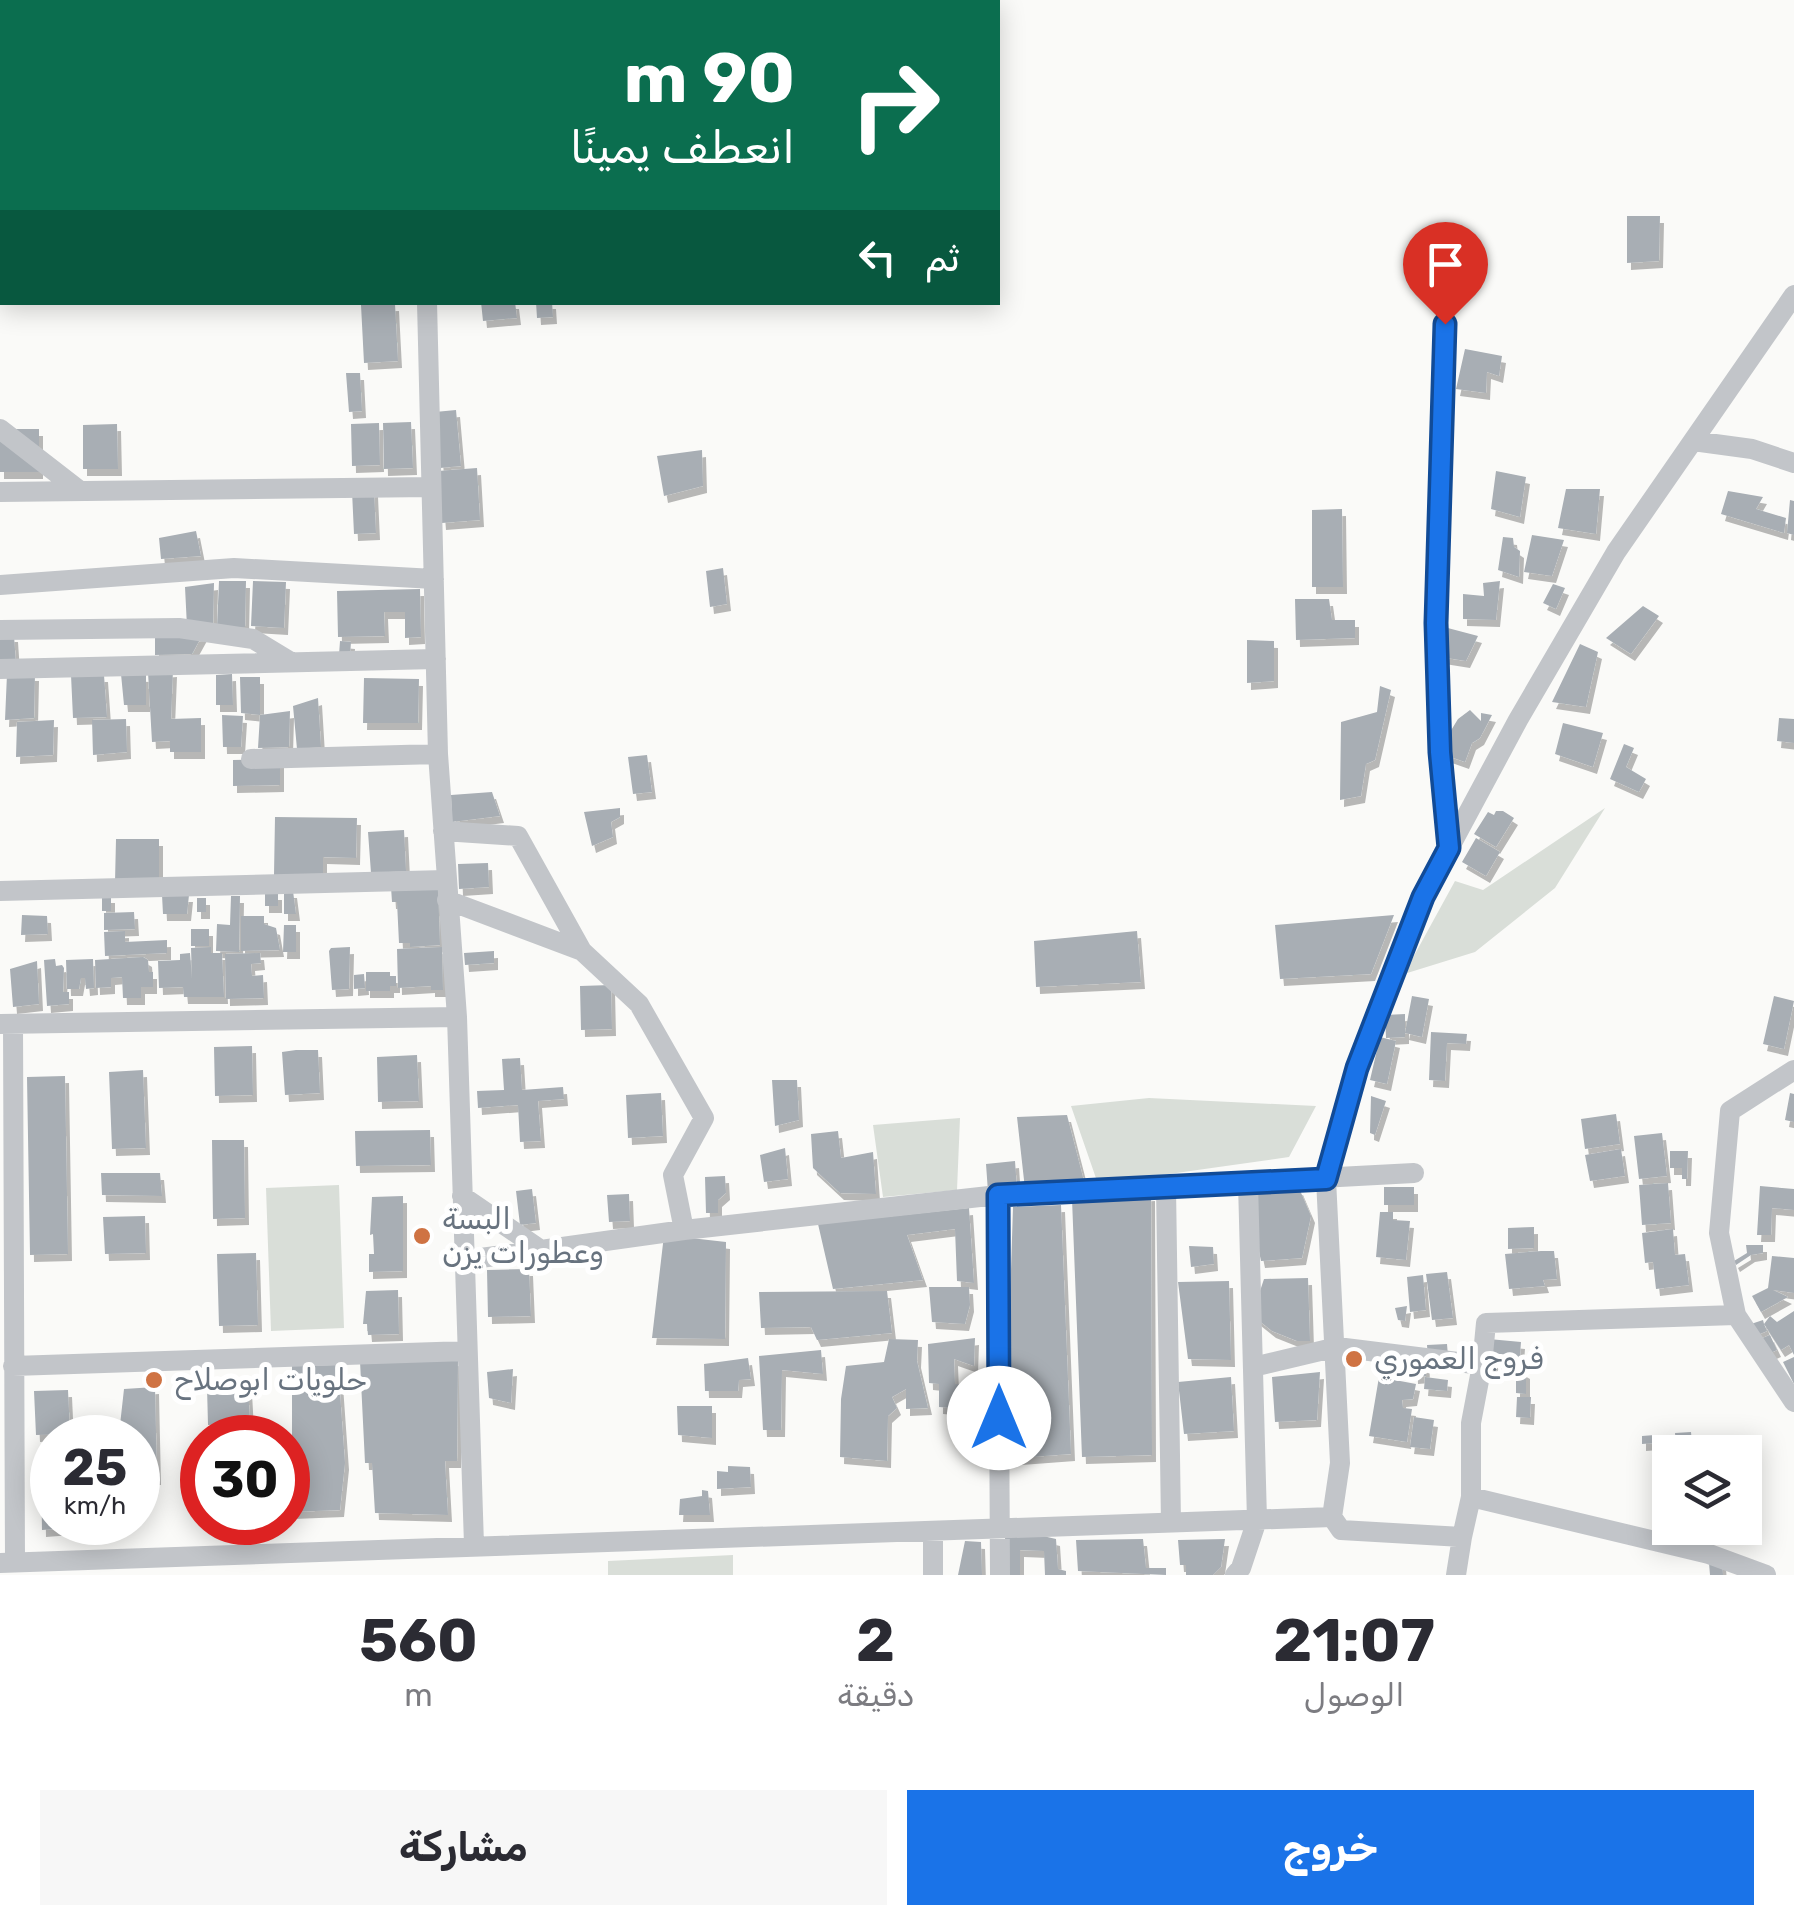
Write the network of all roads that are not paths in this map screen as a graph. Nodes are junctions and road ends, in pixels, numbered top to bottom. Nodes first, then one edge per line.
1 (1794, 295) edge
2 (426, 305) edge
3 (1445, 324) dead end
4 (0, 428) edge
5 (1693, 441) junction
6 (1794, 463) edge
7 (431, 487) junction
8 (80, 491) junction
9 (0, 492) edge
10 (434, 580) junction
11 (0, 585) edge
12 (0, 630) edge
13 (436, 659) junction
14 (292, 662) junction
15 (0, 669) edge
16 (438, 754) junction
17 (251, 760) dead end
18 (443, 831) junction
19 (1449, 848) junction
20 (447, 890) junction
21 (0, 892) edge
22 (582, 951) junction
23 (457, 1017) junction
24 (6, 1024) edge
25 (1794, 1070) edge
26 (1414, 1172) dead end
27 (1326, 1179) junction
28 (1248, 1183) junction
29 (1166, 1186) junction
30 (998, 1195) junction
31 (462, 1196) junction
32 (684, 1230) junction
33 (541, 1250) junction
34 (465, 1260) junction
35 (1736, 1315) junction
36 (1337, 1348) junction
37 (467, 1351) junction
38 (1482, 1365) junction
39 (13, 1366) junction
40 (1253, 1366) junction
41 (1794, 1402) edge
42 (1471, 1497) junction
43 (1332, 1517) junction
44 (1258, 1520) junction
45 (1171, 1523) junction
46 (1000, 1529) junction
47 (933, 1532) junction
48 (1462, 1537) junction
49 (474, 1545) junction
50 (7, 1562) edge
51 (933, 1575) edge
52 (1000, 1575) edge
53 (1235, 1575) edge
54 (1456, 1575) edge
55 (1766, 1575) edge

1 - 5 street
2 - 7 street
3 - 19 street
4 - 8 street
5 - 6 street
5 - 19 street
7 - 8 street
7 - 10 street
8 - 9 street
10 - 11 street
10 - 13 street
12 - 14 street
13 - 14 street
13 - 16 street
14 - 15 street
16 - 17 street
16 - 18 street
18 - 20 street
18 - 22 street
19 - 27 street
20 - 21 street
20 - 22 street
20 - 23 street
22 - 32 street
23 - 24 street
23 - 31 street
24 - 39 street
25 - 35 street
26 - 27 street
27 - 28 street
27 - 36 street
28 - 29 street
28 - 40 street
29 - 30 street
29 - 45 street
30 - 32 street
30 - 46 street
31 - 33 street
31 - 34 street
32 - 33 street
33 - 34 street
34 - 37 street
35 - 38 street
35 - 41 street
36 - 38 street
36 - 40 street
36 - 43 street
37 - 39 street
37 - 49 street
38 - 42 street
39 - 50 street
40 - 44 street
42 - 48 street
42 - 55 street
43 - 44 street
43 - 48 street
44 - 45 street
44 - 53 street
45 - 46 street
46 - 47 street
46 - 52 street
47 - 49 street
47 - 51 street
48 - 54 street
49 - 50 street

